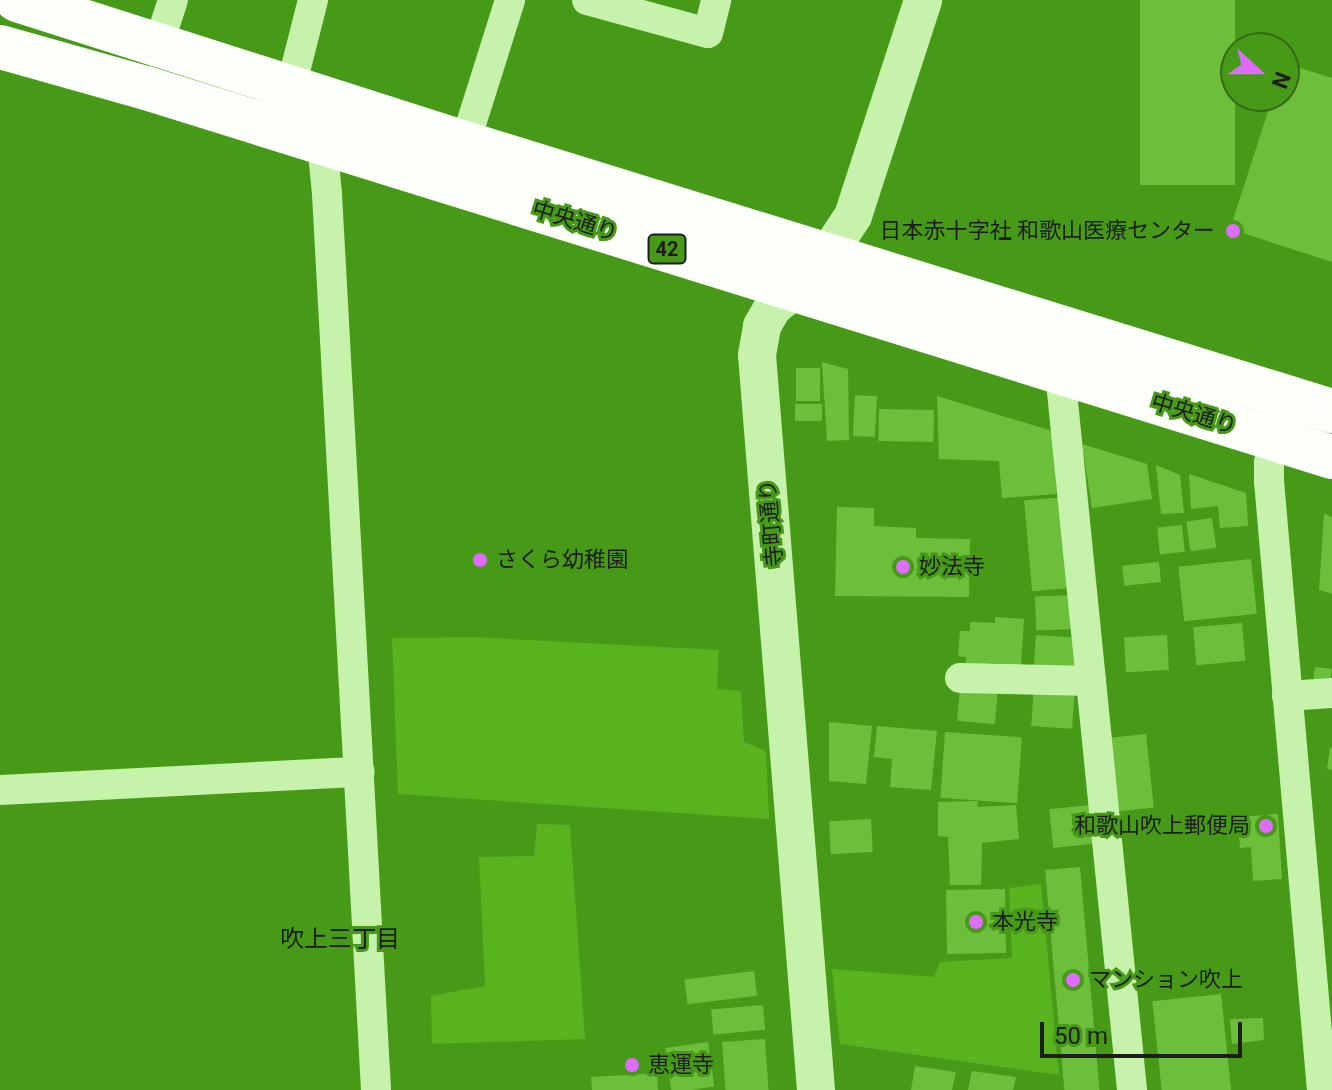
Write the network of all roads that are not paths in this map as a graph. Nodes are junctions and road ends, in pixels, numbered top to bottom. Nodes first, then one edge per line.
1 (17, 0) edge
2 (173, 0) edge
3 (313, 0) edge
4 (510, 0) edge
5 (587, 0) edge
6 (716, 0) edge
7 (923, 0) edge
8 (159, 43) junction
9 (0, 47) edge
10 (291, 87) junction
11 (322, 142) junction
12 (465, 143) junction
13 (828, 254) junction
14 (796, 289) junction
15 (1066, 352) junction
16 (1312, 405) edge
17 (1277, 440) junction
18 (1332, 457) edge
19 (960, 678) dead end
20 (1091, 681) junction
21 (1332, 693) edge
22 (1287, 696) junction
23 (360, 772) junction
24 (0, 790) edge
25 (376, 1090) edge
26 (816, 1090) edge
27 (1132, 1090) edge
28 (1322, 1090) edge

1 - 8 highway, 中央通り / 42
2 - 8 street
3 - 10 street
4 - 12 street
5 - 6 street
7 - 13 street, 寺町通り
8 - 10 highway, 中央通り / 42
9 - 11 highway, 中央通り / 42
10 - 11 street
10 - 12 highway, 中央通り / 42
11 - 14 highway, 中央通り / 42
11 - 23 street
12 - 13 highway, 中央通り / 42
13 - 14 street, 寺町通り
13 - 15 highway, 中央通り / 42
14 - 15 highway, 中央通り / 42
14 - 26 street, 寺町通り
15 - 16 highway, 中央通り / 42
15 - 17 highway, 中央通り / 42
15 - 20 street
16 - 17 street
17 - 18 highway, 中央通り / 42
17 - 22 street
19 - 20 street
20 - 27 street
21 - 22 street
22 - 28 street
23 - 24 street
23 - 25 street

